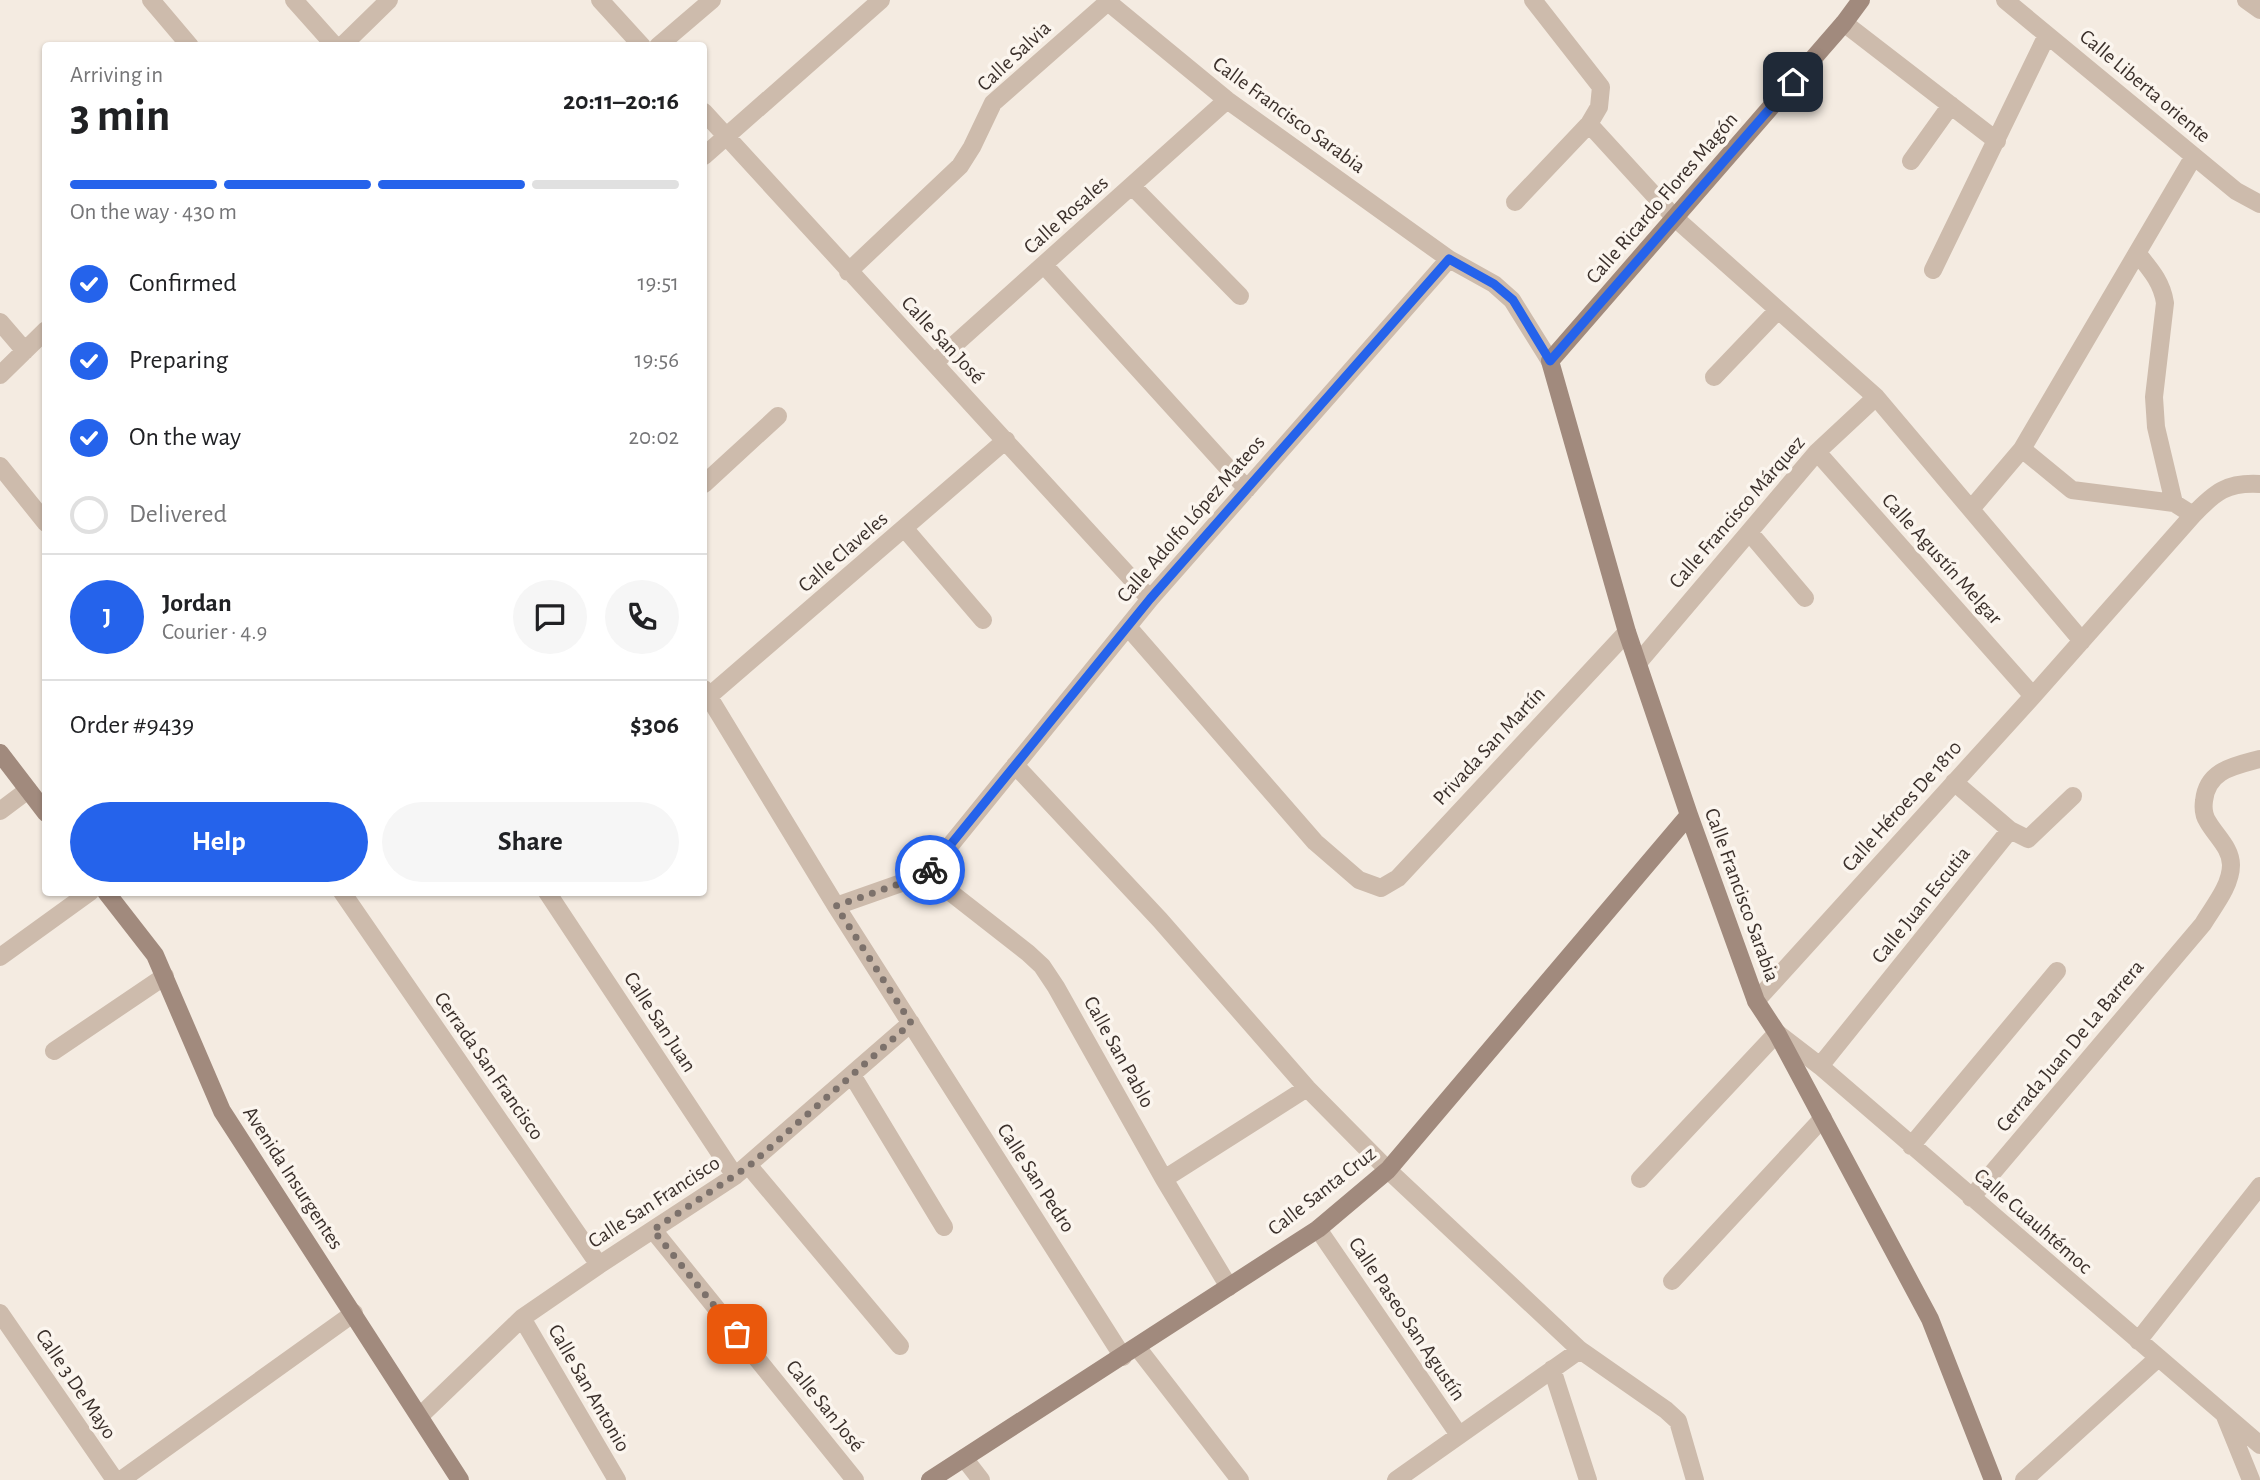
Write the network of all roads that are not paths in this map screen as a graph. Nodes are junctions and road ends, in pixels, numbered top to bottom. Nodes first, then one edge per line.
1 (151, 0) edge
2 (295, 0) edge
3 (389, 0) edge
4 (600, 0) edge
5 (712, 0) edge
6 (881, 0) edge
7 (1533, 0) edge
8 (1861, 0) edge
9 (2005, 0) edge
10 (2246, 0) edge
11 (1109, 1) edge
12 (2260, 10) edge
13 (1844, 23) junction
14 (2047, 35) junction
15 (187, 42) edge
16 (332, 42) edge
17 (346, 42) edge
18 (638, 42) edge
19 (663, 42) edge
20 (1227, 100) junction
21 (1951, 105) junction
22 (707, 116) edge
23 (1589, 124) junction
24 (726, 137) junction
25 (1997, 141) junction
26 (707, 153) edge
27 (2194, 156) junction
28 (1911, 161) dead end
29 (1132, 186) junction
30 (1514, 202) dead end
31 (2260, 204) edge
32 (1675, 218) junction
33 (2137, 253) junction
34 (1449, 259) junction
35 (1044, 265) junction
36 (1933, 270) dead end
37 (848, 272) junction
38 (1240, 296) dead end
39 (1778, 310) junction
40 (0, 322) edge
41 (42, 335) edge
42 (25, 351) junction
43 (1550, 361) junction
44 (934, 363) junction
45 (0, 375) edge
46 (1714, 377) dead end
47 (1876, 397) junction
48 (778, 416) dead end
49 (1006, 440) junction
50 (2022, 449) junction
51 (1817, 452) junction
52 (0, 466) edge
53 (707, 481) edge
54 (2260, 484) edge
55 (1247, 489) junction
56 (2174, 503) junction
57 (1971, 509) junction
58 (2193, 515) junction
59 (42, 518) edge
60 (905, 529) junction
61 (1749, 533) junction
62 (1805, 598) dead end
63 (1150, 599) junction
64 (983, 620) dead end
65 (1128, 627) junction
66 (1627, 632) junction
67 (2082, 641) junction
68 (1638, 663) junction
69 (707, 692) edge
70 (707, 695) edge
71 (2034, 696) junction
72 (0, 753) edge
73 (2260, 760) edge
74 (1015, 765) junction
75 (1954, 782) junction
76 (28, 790) junction
77 (2073, 796) dead end
78 (42, 808) edge
79 (0, 811) edge
80 (1689, 814) junction
81 (2010, 830) junction
82 (927, 874) junction
83 (84, 896) edge
84 (109, 896) edge
85 (345, 896) edge
86 (550, 896) edge
87 (836, 906) junction
88 (0, 957) edge
89 (2057, 971) dead end
90 (164, 976) junction
91 (1756, 1001) junction
92 (911, 1023) junction
93 (1777, 1033) junction
94 (54, 1051) dead end
95 (1820, 1066) junction
96 (852, 1075) junction
97 (1307, 1088) junction
98 (1823, 1118) junction
99 (1911, 1146) junction
100 (1388, 1170) junction
101 (742, 1171) junction
102 (1164, 1179) junction
103 (1640, 1179) dead end
104 (2260, 1186) edge
105 (1971, 1198) junction
106 (944, 1227) dead end
107 (1318, 1229) junction
108 (653, 1230) junction
109 (599, 1265) junction
110 (1672, 1281) dead end
111 (1229, 1287) junction
112 (0, 1313) edge
113 (354, 1313) junction
114 (522, 1318) junction
115 (2138, 1341) junction
116 (900, 1346) dead end
117 (1580, 1350) junction
118 (1130, 1352) junction
119 (2158, 1357) junction
120 (1552, 1369) junction
121 (2224, 1413) junction
122 (421, 1415) junction
123 (1459, 1435) junction
124 (2259, 1442) edge
125 (964, 1458) junction
126 (114, 1480) edge
127 (121, 1480) edge
128 (460, 1480) edge
129 (617, 1480) edge
130 (855, 1480) edge
131 (930, 1480) edge
132 (981, 1480) edge
133 (1240, 1480) edge
134 (1396, 1480) edge
135 (1588, 1480) edge
136 (1695, 1480) edge
137 (1993, 1480) edge
138 (2024, 1480) edge
139 (2251, 1480) edge

1 - 15 street
2 - 16 street
3 - 17 street
4 - 18 street
5 - 19 street
6 - 24 street
7 - 23 street
8 - 13 street, Calle Ricardo Flores Magón
9 - 14 street, Calle Liberta oriente
10 - 12 street
11 - 20 street, Calle Francisco Sarabia
11 - 37 street, Calle Salvia
13 - 21 street
13 - 32 street, Calle Ricardo Flores Magón
14 - 25 street
14 - 27 street, Calle Liberta oriente
20 - 29 street, Calle Rosales
20 - 34 street, Calle Francisco Sarabia
21 - 25 street
21 - 28 street
22 - 24 street, Calle San José
23 - 30 street
23 - 32 street
24 - 26 street
24 - 37 street, Calle San José
25 - 36 street
27 - 31 street, Calle Liberta oriente
27 - 33 street
29 - 35 street, Calle Rosales
29 - 38 street
32 - 39 street
32 - 43 street, Calle Ricardo Flores Magón
33 - 50 street
33 - 56 street
34 - 43 street, Calle Francisco Sarabia
34 - 55 street, Calle Adolfo López Mateos
35 - 44 street, Calle Rosales
35 - 55 street
37 - 44 street, Calle San José
39 - 46 street
39 - 47 street
40 - 42 street
41 - 42 street
42 - 45 street
43 - 66 street, Calle Francisco Sarabia
44 - 49 street, Calle San José
47 - 51 street, Calle Francisco Márquez
47 - 57 street
48 - 53 street
49 - 60 street, Calle Claveles
49 - 63 street, Calle San José
50 - 56 street
50 - 57 street
51 - 61 street, Calle Francisco Márquez
51 - 71 street, Calle Agustín Melgar
52 - 59 street
54 - 58 street, Calle Héroes De 1810
55 - 63 street, Calle Adolfo López Mateos
56 - 58 street
57 - 67 street
58 - 67 street, Calle Héroes De 1810
60 - 64 street
60 - 69 street, Calle Claveles
61 - 62 street
61 - 68 street, Calle Francisco Márquez
63 - 65 street, Calle Adolfo López Mateos
65 - 66 street, Privada San Martín
65 - 74 street, Calle Adolfo López Mateos
66 - 68 street, Calle Francisco Sarabia
67 - 71 street, Calle Héroes De 1810
68 - 80 street, Calle Francisco Sarabia
70 - 87 street, Calle San Pedro
71 - 75 street, Calle Héroes De 1810
72 - 76 street
73 - 105 street, Cerrada Juan De La Barrera
74 - 82 street, Calle Adolfo López Mateos
74 - 97 street
75 - 81 street
75 - 91 street, Calle Héroes De 1810
76 - 78 street
76 - 79 street
77 - 81 street
80 - 91 street, Calle Francisco Sarabia
80 - 100 street, Calle Santa Cruz
81 - 95 street, Calle Juan Escutia
82 - 87 street
82 - 102 street, Calle San Pablo
83 - 88 street
84 - 90 street, Avenida Insurgentes
85 - 109 street, Cerrada San Francisco
86 - 101 street, Calle San Juan
87 - 92 street, Calle San Pedro
89 - 99 street
90 - 94 street
90 - 113 street, Avenida Insurgentes
91 - 93 street, Calle Francisco Sarabia
92 - 96 street, Calle San Francisco
92 - 118 street, Calle San Pedro
93 - 95 street, Calle Cuauhtémoc
93 - 98 street, Calle Francisco Sarabia
93 - 103 street
95 - 99 street, Calle Cuauhtémoc
96 - 101 street, Calle San Francisco
96 - 106 street
97 - 100 street
97 - 102 street
98 - 110 street
98 - 137 street, Calle Francisco Sarabia
99 - 105 street, Calle Cuauhtémoc
100 - 107 street, Calle Santa Cruz
100 - 117 street
101 - 108 street, Calle San Francisco
101 - 116 street, Calle San Juan
102 - 111 street, Calle San Pablo
104 - 115 street
105 - 115 street, Calle Cuauhtémoc
107 - 111 street, Calle Santa Cruz
107 - 123 street, Calle Paseo San Agustín
108 - 109 street, Calle San Francisco
108 - 130 street, Calle San José
109 - 114 street, Calle San Francisco
111 - 118 street, Calle Santa Cruz
112 - 126 street, Calle 3 De Mayo
113 - 122 street, Avenida Insurgentes
113 - 127 street
114 - 122 street, Calle San Francisco
114 - 129 street, Calle San Antonio
115 - 119 street, Calle Cuauhtémoc
117 - 120 street
117 - 136 street
118 - 125 street, Calle Santa Cruz
118 - 133 street, Calle San Pedro
119 - 121 street, Calle Cuauhtémoc
119 - 138 street
120 - 123 street
120 - 135 street
121 - 124 street, Calle Cuauhtémoc
121 - 139 street
122 - 128 street, Avenida Insurgentes
123 - 134 street
125 - 131 street, Calle Santa Cruz
125 - 132 street

